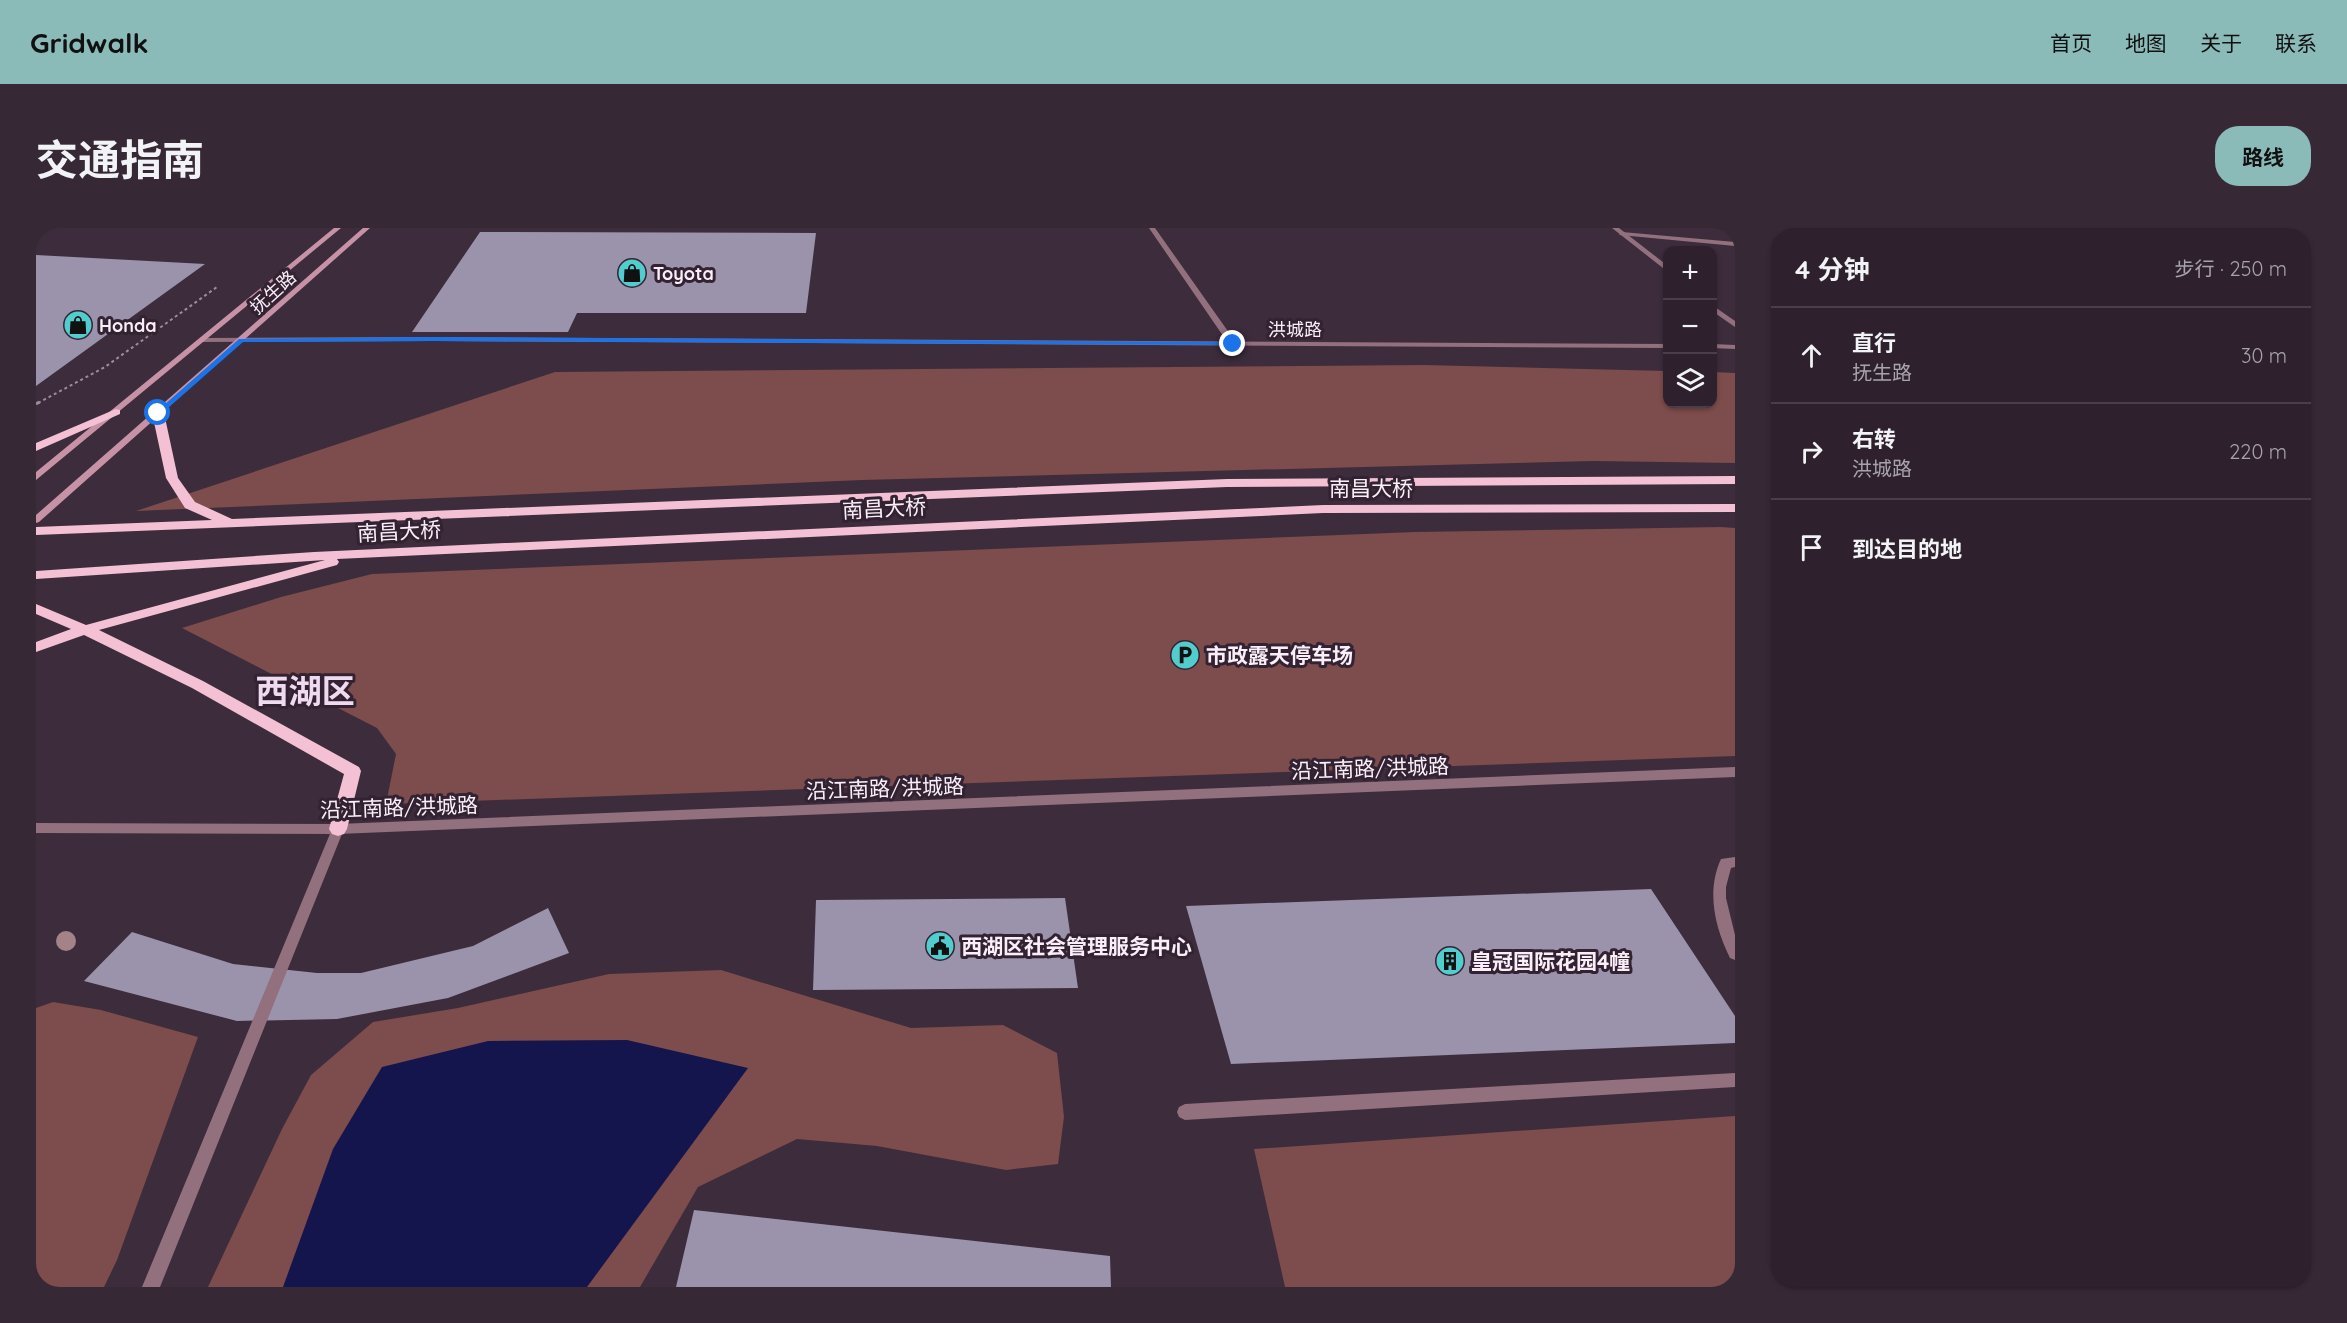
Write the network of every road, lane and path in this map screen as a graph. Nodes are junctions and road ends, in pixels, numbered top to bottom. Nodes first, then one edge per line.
1 (338, 228) edge
2 (367, 228) edge
3 (1152, 228) edge
4 (1615, 228) edge
5 (1622, 234) junction
6 (1735, 244) edge
7 (1663, 266) edge
8 (222, 284) dead end
9 (1717, 310) edge
10 (1735, 325) edge
11 (203, 340) junction
12 (242, 340) junction
13 (1233, 344) junction
14 (1663, 346) edge
15 (1717, 346) edge
16 (1735, 347) edge
17 (36, 404) edge
18 (116, 412) junction
19 (158, 413) junction
20 (36, 447) edge
21 (36, 477) edge
22 (1735, 480) edge
23 (1735, 508) edge
24 (36, 520) edge
25 (230, 524) junction
26 (36, 531) edge
27 (362, 554) junction
28 (36, 575) edge
29 (36, 609) edge
30 (87, 629) junction
31 (36, 647) edge
32 (1735, 772) edge
33 (36, 828) edge
34 (338, 830) junction
35 (1735, 862) edge
36 (1735, 954) edge
37 (1735, 1080) edge
38 (1185, 1112) dead end
39 (151, 1287) edge

1 - 11 main road, 抚生路
2 - 12 main road, 抚生路
3 - 13 street
4 - 5 street
5 - 6 street
5 - 7 street
8 - 17 path
9 - 10 street
11 - 12 street, 洪城路
11 - 18 main road, 抚生路
12 - 13 street, 洪城路
12 - 19 main road, 抚生路
13 - 14 street, 洪城路
15 - 16 street
18 - 20 highway
18 - 21 main road, 抚生路
19 - 24 main road, 抚生路
19 - 25 highway
22 - 25 highway, 南昌大桥
23 - 27 highway, 南昌大桥
25 - 26 highway, 南昌大桥
27 - 28 highway, 南昌大桥
27 - 30 highway
29 - 30 highway
30 - 31 highway
30 - 34 highway
32 - 34 street, 沿江南路/洪城路
33 - 34 street, 沿江南路/洪城路
34 - 39 street
35 - 36 street
37 - 38 street

